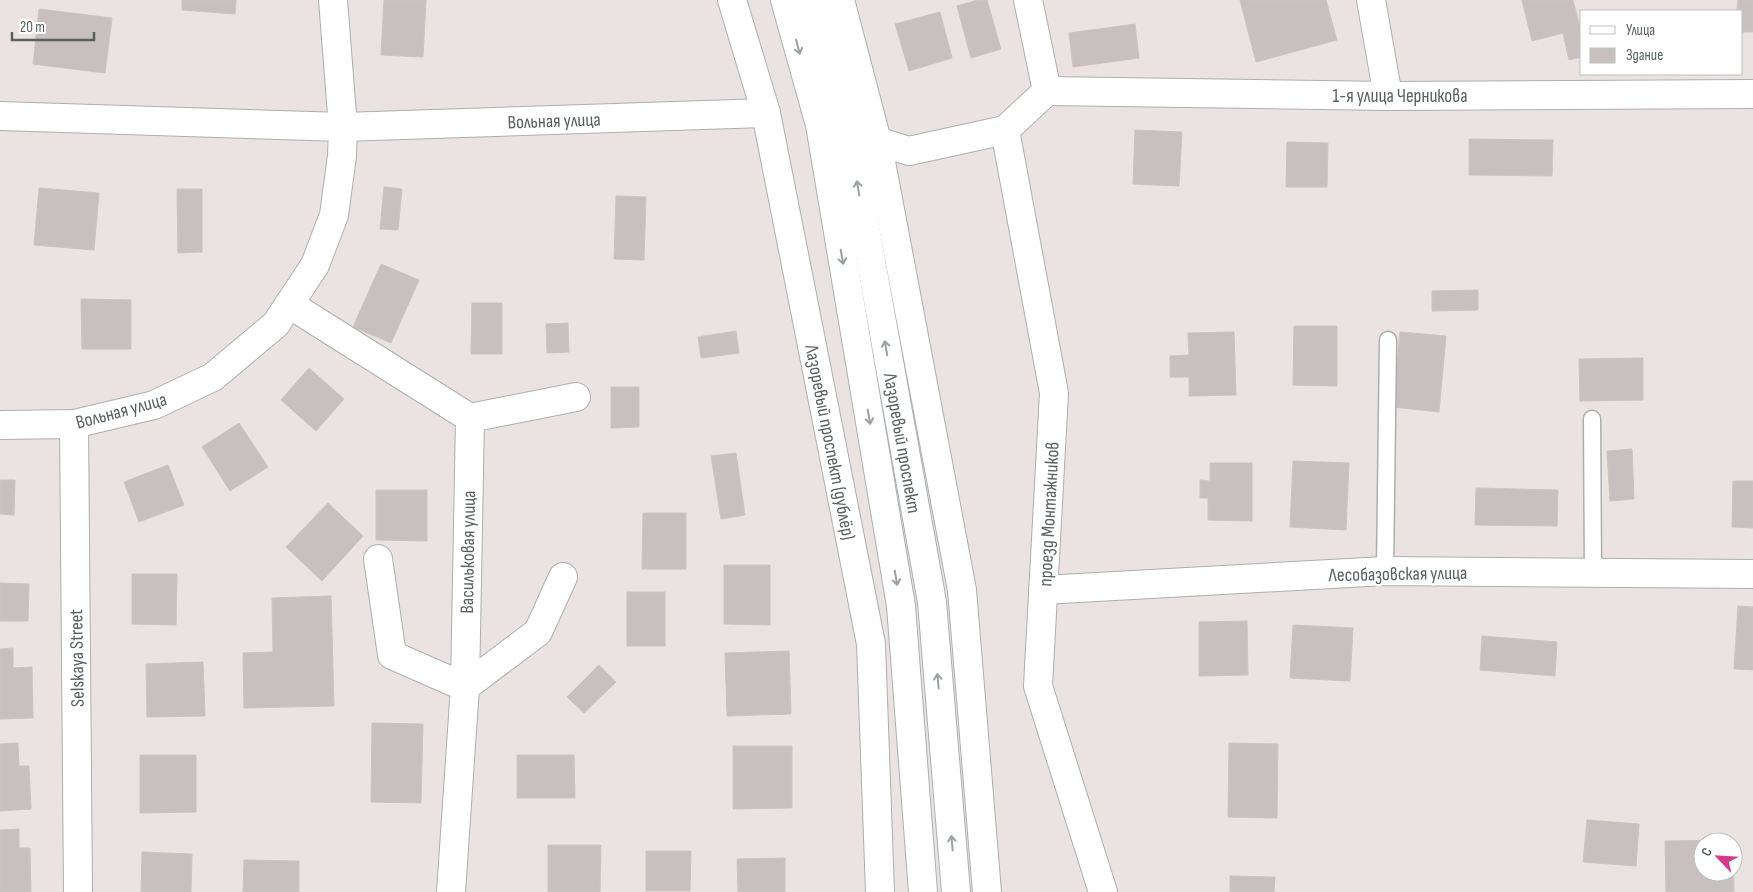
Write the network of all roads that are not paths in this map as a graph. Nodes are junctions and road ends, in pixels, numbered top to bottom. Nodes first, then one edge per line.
1 (333, 0) edge
2 (732, 0) edge
3 (786, 0) edge
4 (813, 0) edge
5 (840, 0) edge
6 (1028, 0) edge
7 (1371, 0) edge
8 (1047, 91) junction
9 (1753, 94) edge
10 (1388, 96) junction
11 (766, 113) junction
12 (0, 116) edge
13 (343, 127) junction
14 (1005, 130) junction
15 (878, 141) junction
16 (289, 304) junction
17 (1388, 340) dead end
18 (576, 397) dead end
19 (470, 418) junction
20 (1592, 419) dead end
21 (74, 424) junction
22 (0, 425) edge
23 (378, 559) dead end
24 (1385, 571) junction
25 (1593, 573) junction
26 (1753, 574) edge
27 (563, 577) dead end
28 (1043, 590) junction
29 (465, 687) junction
30 (78, 892) edge
31 (451, 892) edge
32 (880, 892) edge
33 (922, 892) edge
34 (956, 892) edge
35 (987, 892) edge
36 (1103, 892) edge

1 - 13 street, Вольная улица
2 - 11 street, Лазоревый проспект (дублёр)
3 -> 33 street, Лазоревый проспект
34 -> 4 street, Лазоревый проспект
5 - 15 street
6 - 8 street
7 - 10 street
8 - 10 street, 1-я улица Черникова
8 - 14 street
9 - 10 street, 1-я улица Черникова
11 - 13 street, Вольная улица
11 - 32 street, Лазоревый проспект (дублёр)
12 - 13 street, Вольная улица
13 - 16 street, Вольная улица
14 - 15 street
14 - 28 street, проезд Монтажников
15 - 35 street
16 - 19 street
16 - 21 street, Вольная улица
17 - 24 lane
18 - 19 street
19 - 29 street, Васильковая улица
20 - 25 lane
21 - 22 street, Вольная улица
21 - 30 street, Selskaya Street
23 - 29 street
24 - 25 street, Лесобазовская улица
24 - 28 street, Лесобазовская улица
25 - 26 street, Лесобазовская улица
27 - 29 street
28 - 36 street, проезд Монтажников
29 - 31 street, Васильковая улица

